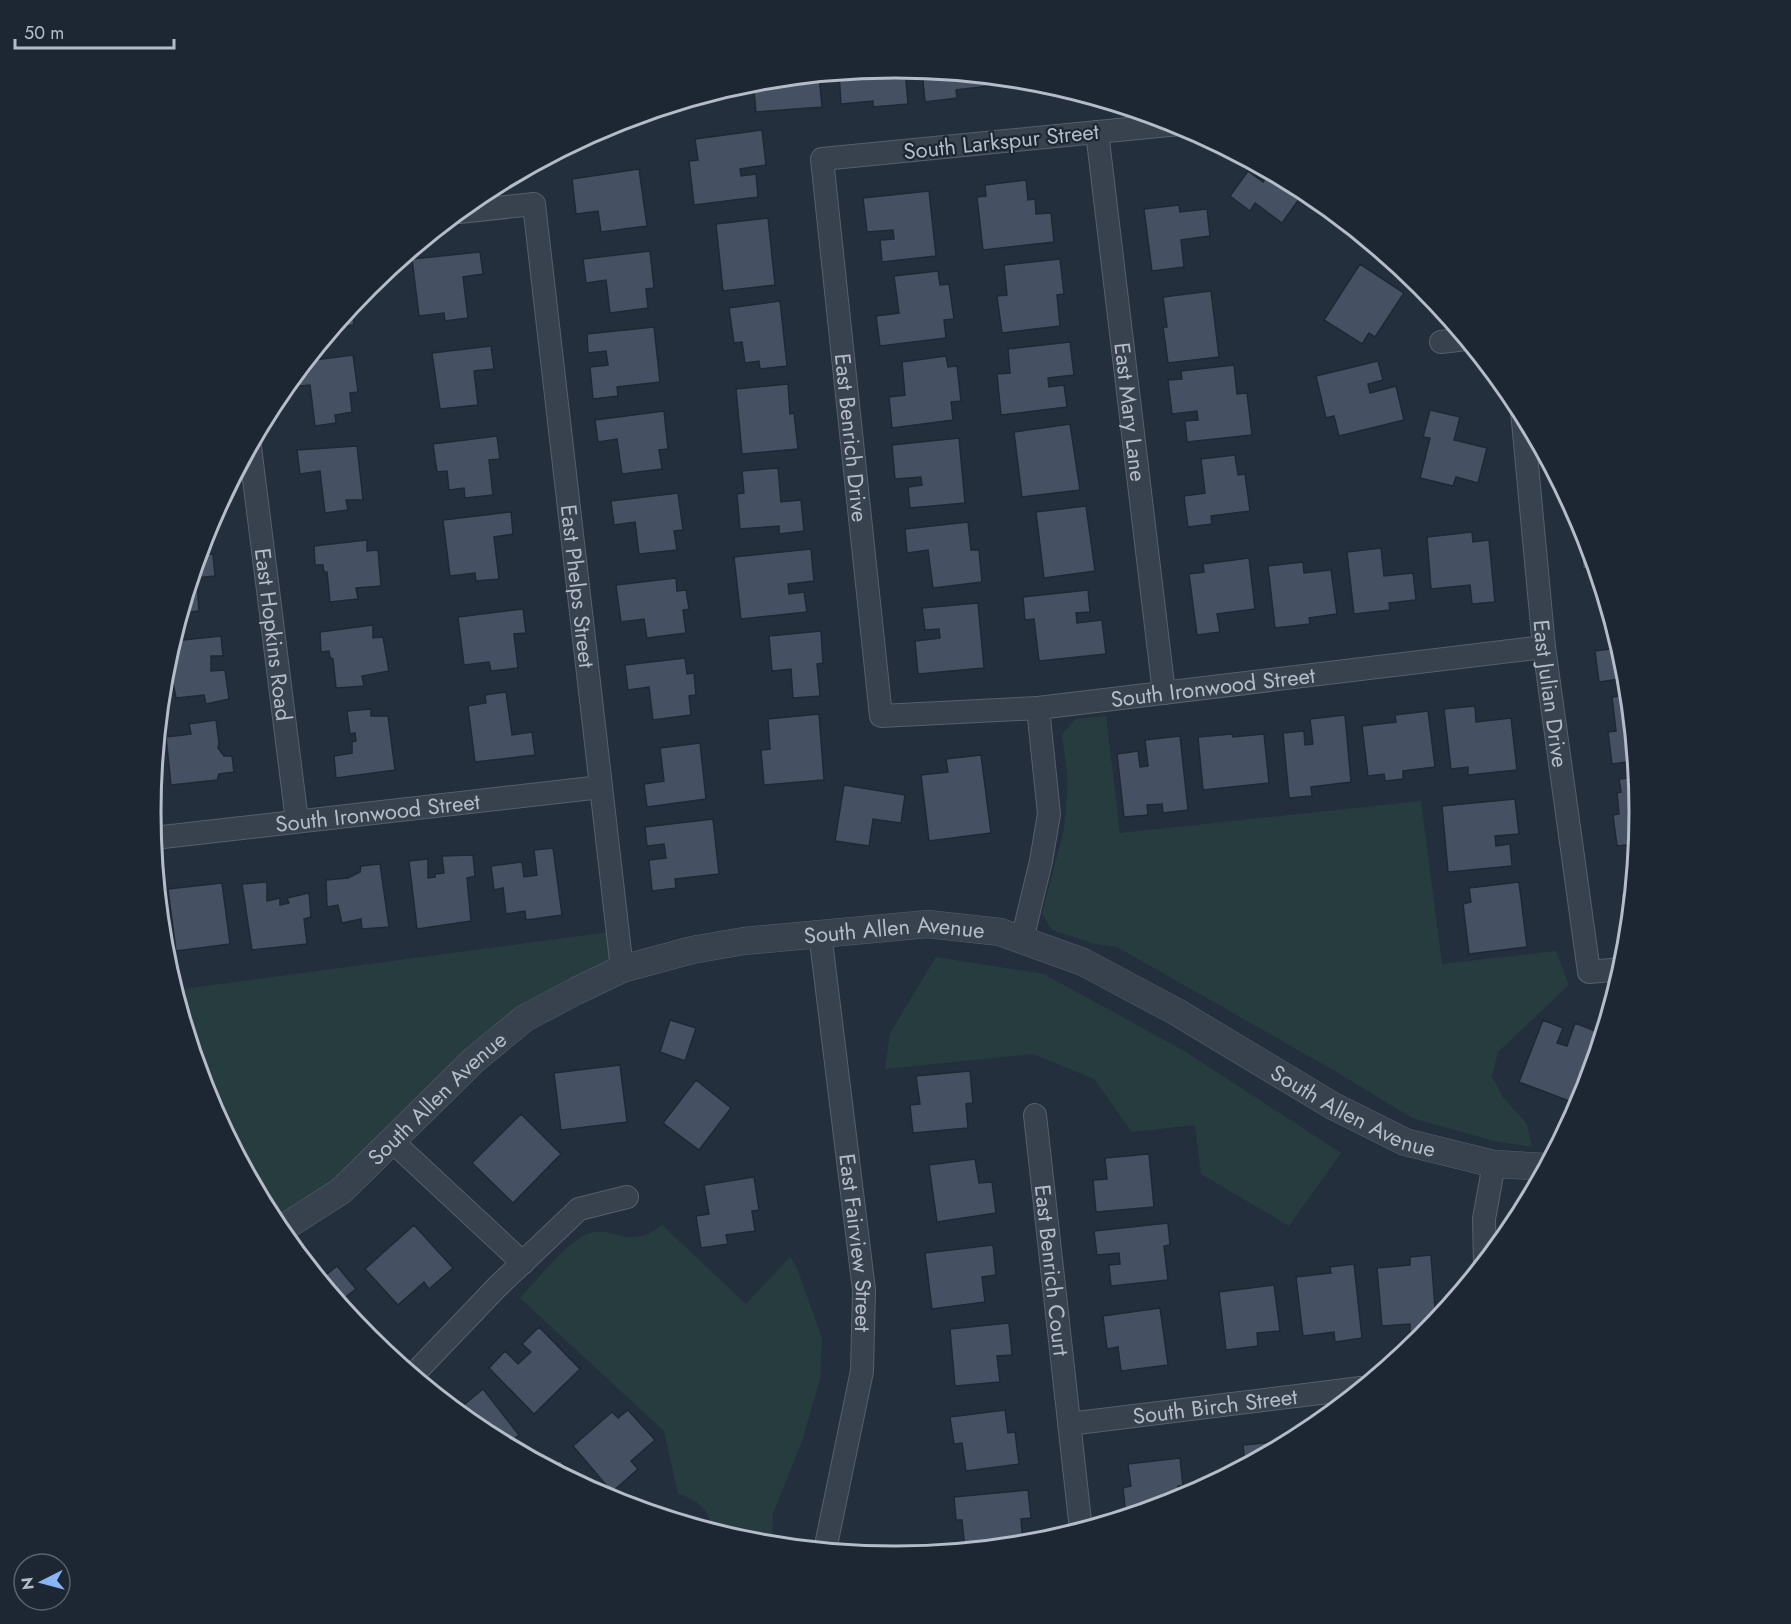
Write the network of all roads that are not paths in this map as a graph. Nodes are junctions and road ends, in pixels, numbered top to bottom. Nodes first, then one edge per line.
1 (1156, 126) edge
2 (1097, 132) junction
3 (822, 159) joint
4 (477, 210) edge
5 (1457, 340) edge
6 (1441, 342) dead end
7 (1523, 432) edge
8 (252, 460) edge
9 (1544, 647) junction
10 (1164, 693) junction
11 (1038, 708) junction
12 (881, 716) joint
13 (601, 787) junction
14 (297, 821) junction
15 (162, 837) edge
16 (820, 933) junction
17 (1022, 940) junction
18 (622, 969) junction
19 (1612, 970) edge
20 (1035, 1115) dead end
21 (392, 1141) junction
22 (1494, 1164) junction
23 (1538, 1167) edge
24 (627, 1197) dead end
25 (288, 1225) edge
26 (1485, 1249) edge
27 (523, 1263) junction
28 (418, 1369) edge
29 (1341, 1395) edge
30 (1069, 1424) junction
31 (1080, 1522) edge
32 (827, 1542) edge

1 - 2 street, South Larkspur Street
2 - 3 street, South Larkspur Street
2 - 10 street, East Mary Lane
3 - 12 street, East Benrich Drive
4 - 13 street, East Phelps Street
5 - 6 street
7 - 9 street, East Julian Drive
8 - 14 street, East Hopkins Road
9 - 10 street, South Ironwood Street
9 - 19 street, East Julian Drive
10 - 11 street, South Ironwood Street
11 - 12 street, South Ironwood Street
11 - 17 street
13 - 14 street, South Ironwood Street
13 - 18 street, East Phelps Street
14 - 15 street, South Ironwood Street
16 - 17 street, South Allen Avenue
16 - 18 street, South Allen Avenue
16 - 32 street, East Fairview Street
17 - 22 street, South Allen Avenue
18 - 21 street, South Allen Avenue
20 - 30 street, East Benrich Court
21 - 25 street, South Allen Avenue
21 - 27 street
22 - 23 street, South Allen Avenue
22 - 26 street
24 - 27 street
27 - 28 street
29 - 30 street, South Birch Street
30 - 31 street

